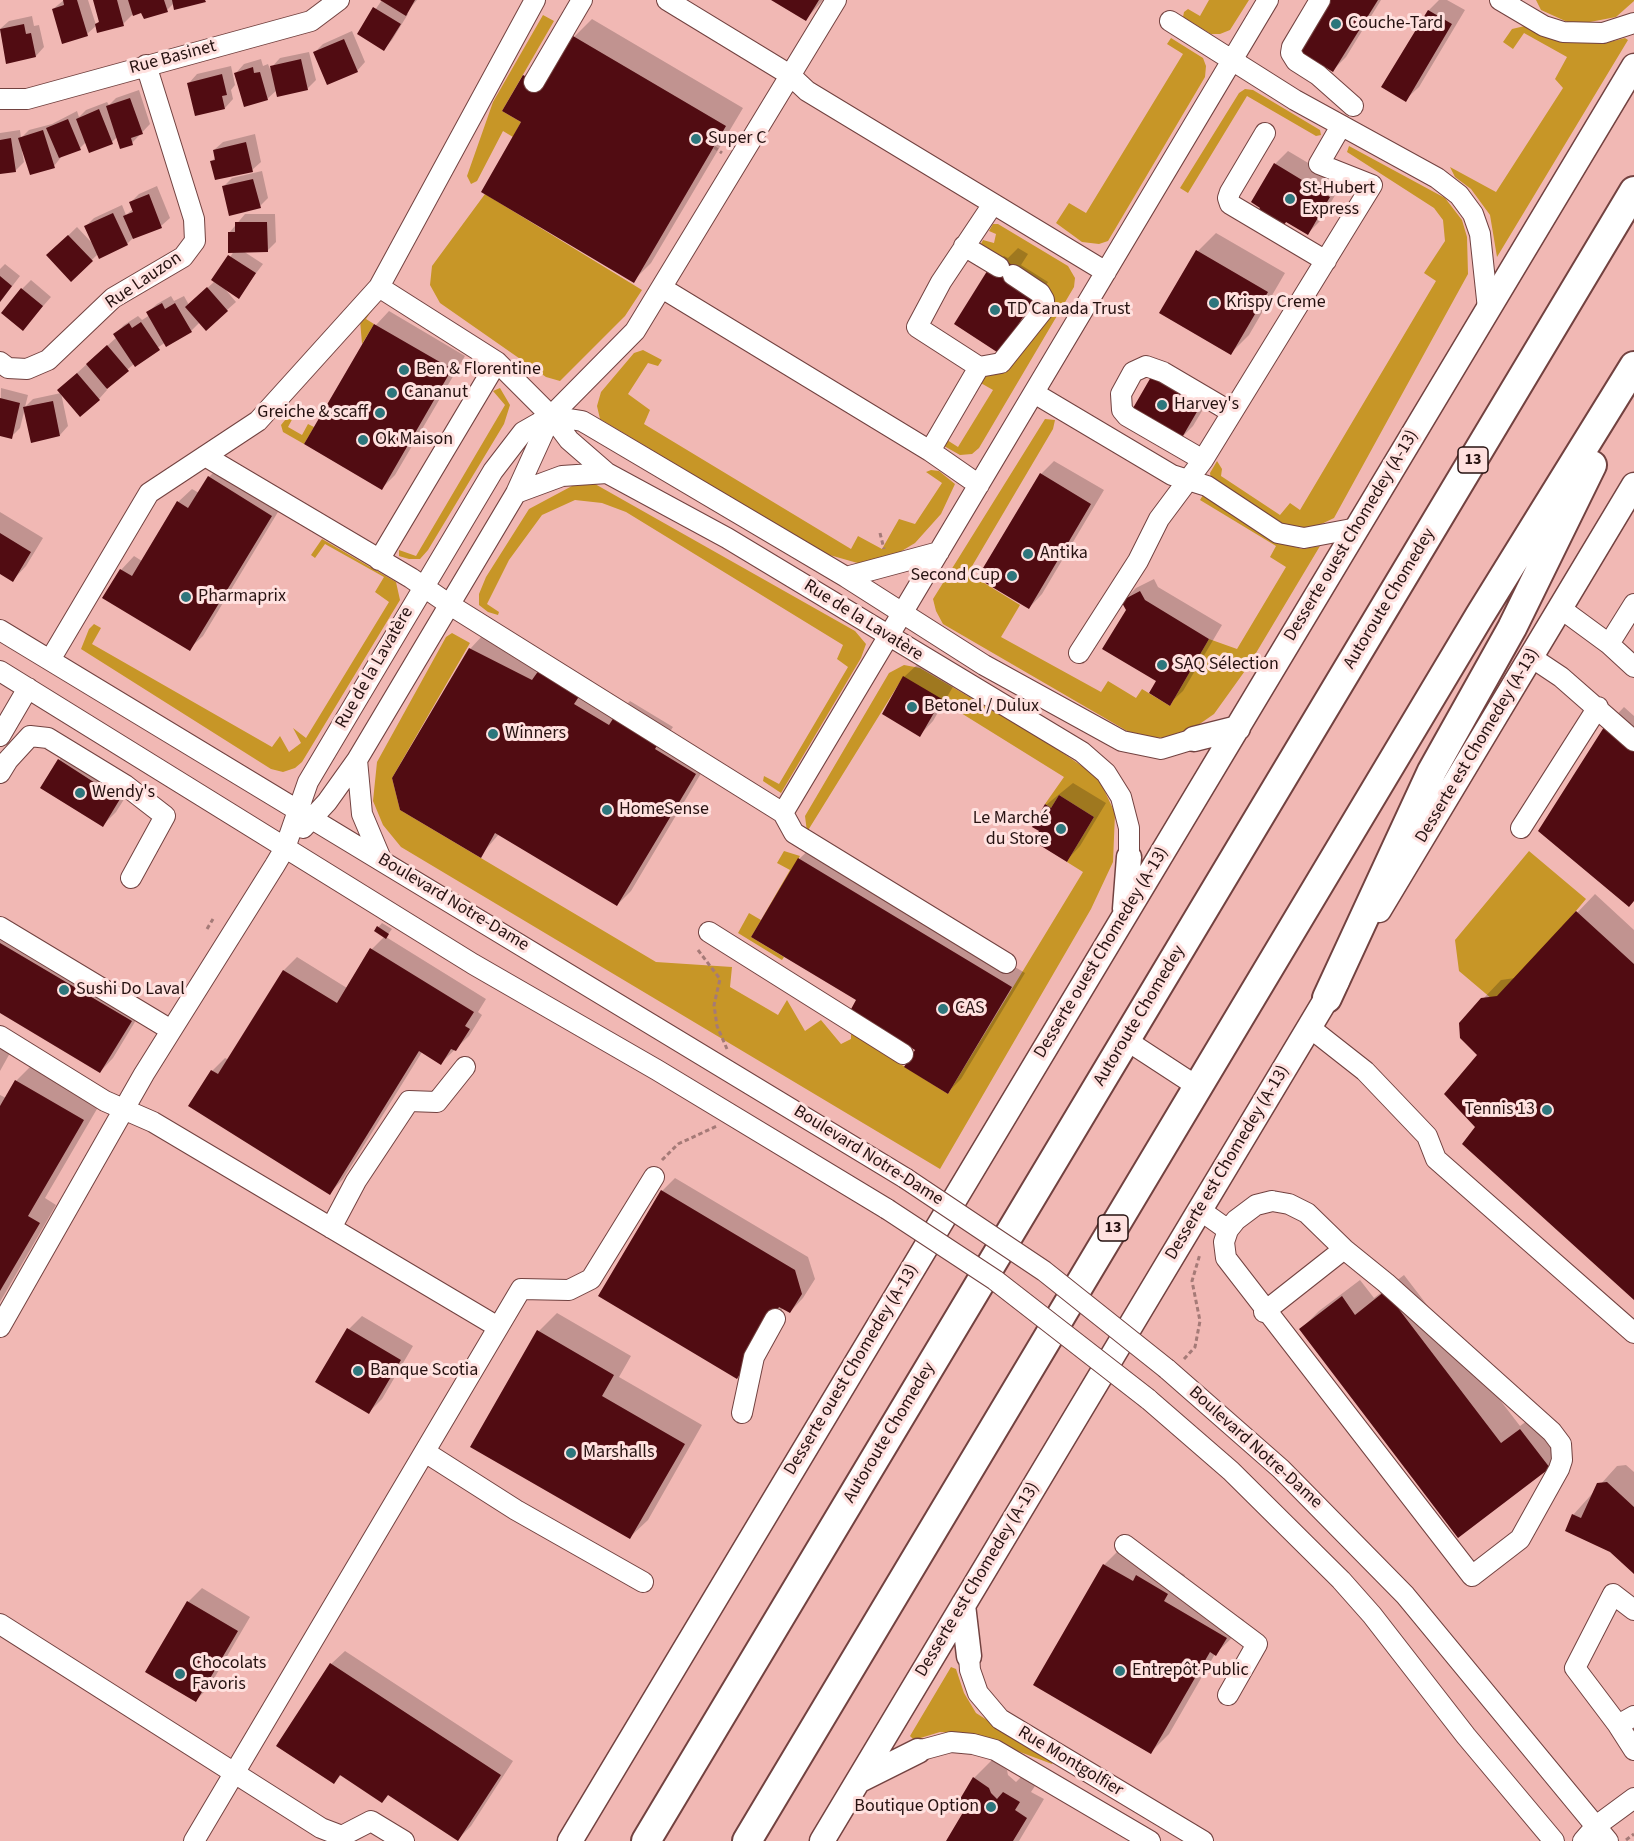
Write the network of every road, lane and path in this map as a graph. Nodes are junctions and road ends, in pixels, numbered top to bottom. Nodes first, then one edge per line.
1 (339, 0) edge
2 (535, 0) edge
3 (582, 0) edge
4 (667, 0) edge
5 (836, 0) edge
6 (1268, 0) edge
7 (1320, 0) edge
8 (1508, 4) edge
9 (1170, 21) dead end
10 (1634, 23) edge
11 (1231, 61) junction
12 (146, 65) junction
13 (1634, 66) edge
14 (790, 75) junction
15 (534, 82) dead end
16 (0, 99) edge
17 (1353, 106) dead end
18 (1341, 126) junction
19 (1265, 133) dead end
20 (714, 147) dead end
21 (721, 152) dead end
22 (1634, 190) edge
23 (993, 204) junction
24 (964, 246) junction
25 (1326, 261) junction
26 (1106, 272) junction
27 (379, 287) junction
28 (662, 288) junction
29 (1488, 309) junction
30 (0, 362) edge
31 (497, 362) junction
32 (1634, 366) edge
33 (979, 367) junction
34 (1634, 379) edge
35 (1034, 393) junction
36 (1231, 412) junction
37 (551, 416) junction
38 (930, 451) junction
39 (205, 456) junction
40 (1203, 460) junction
41 (607, 473) junction
42 (1188, 481) junction
43 (980, 485) junction
44 (1634, 485) edge
45 (516, 493) junction
46 (1357, 528) junction
47 (939, 552) junction
48 (379, 560) junction
49 (846, 577) junction
50 (423, 586) junction
51 (1634, 604) edge
52 (450, 605) junction
53 (1560, 608) junction
54 (903, 614) junction
55 (0, 630) edge
56 (889, 637) junction
57 (1610, 644) junction
58 (1079, 653) dead end
59 (1531, 657) junction
60 (50, 660) junction
61 (1634, 667) edge
62 (0, 671) edge
63 (28, 688) junction
64 (1598, 707) junction
65 (1238, 728) junction
66 (0, 736) edge
67 (1194, 739) joint
68 (1634, 741) edge
69 (357, 760) junction
70 (0, 773) edge
71 (783, 813) junction
72 (305, 815) junction
73 (1521, 828) dead end
74 (285, 848) junction
75 (1129, 856) joint
76 (381, 859) junction
77 (130, 878) dead end
78 (1125, 914) junction
79 (213, 919) dead end
80 (0, 927) edge
81 (207, 929) dead end
82 (709, 932) dead end
83 (698, 950) dead end
84 (1006, 963) dead end
85 (1327, 998) junction
86 (1309, 1028) junction
87 (171, 1030) junction
88 (0, 1036) edge
89 (1126, 1040) junction
90 (727, 1050) dead end
91 (903, 1054) dead end
92 (465, 1067) dead end
93 (1198, 1087) junction
94 (126, 1110) junction
95 (718, 1126) dead end
96 (654, 1177) joint
97 (1200, 1210) junction
98 (331, 1228) junction
99 (1228, 1230) junction
100 (1202, 1245) dead end
101 (1344, 1250) junction
102 (1264, 1311) junction
103 (775, 1319) dead end
104 (0, 1327) edge
105 (498, 1327) junction
106 (1634, 1334) edge
107 (1175, 1364) junction
108 (742, 1413) dead end
109 (425, 1452) junction
110 (1125, 1545) dead end
111 (643, 1582) dead end
112 (963, 1605) junction
113 (1634, 1610) edge
114 (0, 1624) edge
115 (969, 1656) joint
116 (1228, 1695) dead end
117 (1626, 1720) edge
118 (1634, 1750) edge
119 (918, 1751) joint
120 (234, 1773) junction
121 (858, 1781) junction
122 (1634, 1798) edge
123 (1634, 1834) edge
124 (329, 1836) edge
125 (1596, 1836) edge
126 (1630, 1838) dead end
127 (194, 1841) edge
128 (404, 1841) edge
129 (570, 1841) edge
130 (646, 1841) edge
131 (747, 1841) edge
132 (822, 1841) edge
133 (1150, 1841) edge
134 (1203, 1841) edge
135 (1553, 1841) edge

1 - 12 street, Rue Basinet
2 - 27 street
3 - 15 street
4 - 14 street
5 - 14 street
6 - 11 street
7 - 17 street
8 - 10 street
9 - 11 street
11 - 18 street
11 - 26 street
12 - 16 street, Rue Basinet
12 - 30 street, Rue Lauzon
13 - 29 main road, Desserte ouest Chomedey (A-13)
14 - 23 street
14 - 28 street
18 - 25 street
18 - 29 street
19 - 25 street
20 - 21 path
22 - 89 highway, Autoroute Chomedey / 13
23 - 24 street
23 - 26 street
24 - 33 street
24 - 33 street
25 - 36 street
26 - 35 street
27 - 31 street
27 - 39 street
28 - 37 street
28 - 38 street
29 - 46 main road, Desserte ouest Chomedey (A-13)
31 - 37 street
31 - 48 street
32 - 93 highway, 13
33 - 38 street
34 - 85 highway
35 - 42 street
35 - 43 street
36 - 40 street
36 - 40 street
37 - 41 street, Rue de la Lavatère
37 - 45 street, Rue de la Lavatère
37 - 49 street, Rue de la Lavatère
37 - 50 street, Rue de la Lavatère
38 - 43 street
39 - 48 street
39 - 60 street
40 - 42 street
41 - 45 street
41 - 56 street, Rue de la Lavatère
42 - 46 street
42 - 58 street
43 - 47 street
44 - 53 main road, Desserte est Chomedey (A-13)
45 - 52 street, Rue de la Lavatère
46 - 65 main road, Desserte ouest Chomedey (A-13)
47 - 49 street
47 - 54 street
48 - 50 street
49 - 54 street, Rue de la Lavatère
50 - 52 street
50 - 72 street, Rue de la Lavatère
51 - 57 street
52 - 69 street, Rue de la Lavatère
52 - 71 street
53 - 57 street
53 - 59 main road, Desserte est Chomedey (A-13)
54 - 56 street
54 - 67 street, Rue de la Lavatère
55 - 60 street, Boulevard Notre-Dame
56 - 71 street
56 - 75 street, Rue de la Lavatère
57 - 61 street
59 - 64 street
59 - 85 main road, Desserte est Chomedey (A-13)
60 - 72 street, Boulevard Notre-Dame
62 - 63 street, Boulevard Notre-Dame
63 - 66 street
63 - 74 street, Boulevard Notre-Dame
64 - 68 street
64 - 73 street
65 - 67 main road
65 - 78 main road, Desserte ouest Chomedey (A-13)
69 - 72 street, Rue de la Lavatère
69 - 76 street
70 - 77 street
71 - 84 street
72 - 74 street, Rue de la Lavatère
72 - 76 street, Boulevard Notre-Dame
74 - 87 street, Rue de la Lavatère
74 - 135 street, Boulevard Notre-Dame, bridge
75 - 78 main road
76 - 107 street, Boulevard Notre-Dame, bridge
78 - 129 main road, Desserte ouest Chomedey (A-13)
79 - 81 path
80 - 87 street
82 - 91 street
83 - 90 path
85 - 86 main road, Desserte est Chomedey (A-13)
86 - 97 main road, Desserte est Chomedey (A-13)
86 - 106 street
87 - 94 street, Rue de la Lavatère
88 - 94 street
89 - 93 street
89 - 130 highway, Autoroute Chomedey / 13
92 - 98 street
93 - 131 highway, 13
94 - 98 street
94 - 104 street, Rue de la Lavatère
95 - 96 path
96 - 105 street
97 - 99 street
97 - 112 main road, Desserte est Chomedey (A-13)
98 - 105 street
99 - 101 street
99 - 102 street
100 - 107 path
101 - 102 street
101 - 102 street
103 - 108 street
105 - 109 street
107 - 125 street, Boulevard Notre-Dame
109 - 111 street
109 - 120 street
110 - 116 street
112 - 115 main road
112 - 121 main road, Desserte est Chomedey (A-13)
113 - 117 street
114 - 120 street
115 - 134 street, Rue Montgolfier
117 - 118 street
119 - 121 main road
119 - 133 street, Rue Montgolfier
120 - 124 street
120 - 127 street
121 - 132 main road, Desserte est Chomedey (A-13)
122 - 125 street
123 - 126 path
124 - 128 street
125 - 135 street

